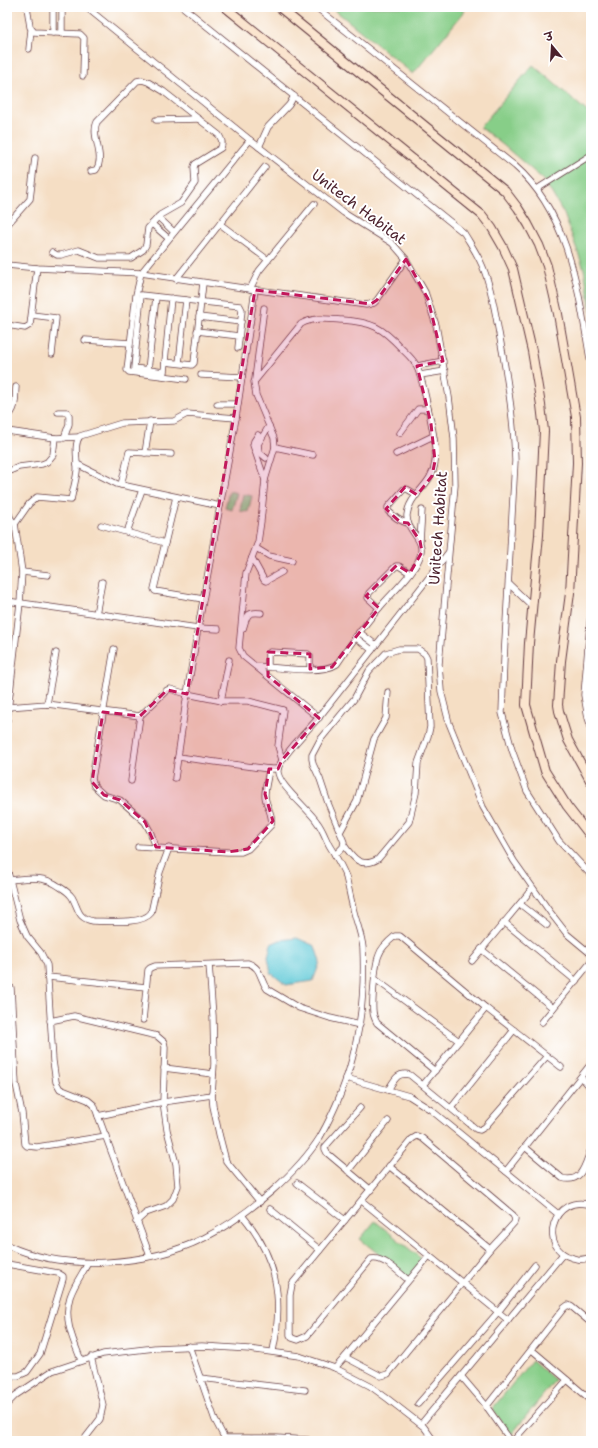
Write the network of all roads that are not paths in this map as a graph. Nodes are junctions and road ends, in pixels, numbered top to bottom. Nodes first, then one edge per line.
1 (27, 7) edge
2 (53, 7) edge
3 (62, 7) edge
4 (86, 7) edge
5 (183, 7) edge
6 (225, 7) edge
7 (279, 7) edge
8 (316, 7) edge
9 (31, 30) junction
10 (53, 33) junction
11 (62, 34) junction
12 (29, 49) dead end
13 (83, 76) dead end
14 (294, 96) junction
15 (199, 119) junction
16 (156, 120) dead end
17 (250, 140) junction
18 (259, 147) junction
19 (591, 155) edge
20 (35, 158) dead end
21 (265, 167) dead end
22 (92, 171) dead end
23 (537, 189) junction
24 (314, 204) dead end
25 (158, 217) junction
26 (152, 224) junction
27 (220, 224) junction
28 (7, 226) edge
29 (174, 232) junction
30 (168, 238) junction
31 (52, 252) dead end
32 (406, 259) junction
33 (268, 260) junction
34 (7, 265) edge
35 (37, 268) junction
36 (141, 273) junction
37 (176, 279) junction
38 (203, 283) junction
39 (253, 289) junction
40 (156, 297) junction
41 (171, 298) junction
42 (186, 300) junction
43 (201, 302) junction
44 (264, 308) dead end
45 (32, 314) junction
46 (199, 317) junction
47 (241, 322) junction
48 (7, 325) edge
49 (197, 331) junction
50 (239, 336) junction
51 (85, 340) dead end
52 (130, 343) junction
53 (238, 348) dead end
54 (52, 354) dead end
55 (443, 361) junction
56 (165, 362) junction
57 (179, 363) junction
58 (591, 365) edge
59 (417, 366) junction
60 (148, 370) junction
61 (445, 371) junction
62 (201, 375) dead end
63 (420, 375) junction
64 (242, 377) junction
65 (186, 379) dead end
66 (254, 382) junction
67 (16, 387) dead end
68 (217, 404) dead end
69 (238, 404) junction
70 (428, 409) junction
71 (58, 412) dead end
72 (7, 416) edge
73 (236, 418) junction
74 (150, 421) junction
75 (269, 426) junction
76 (7, 431) edge
77 (400, 433) dead end
78 (258, 435) dead end
79 (433, 436) junction
80 (79, 437) junction
81 (55, 438) junction
82 (64, 438) junction
83 (275, 447) junction
84 (145, 453) junction
85 (171, 454) dead end
86 (396, 454) dead end
87 (313, 456) dead end
88 (266, 458) dead end
89 (77, 464) junction
90 (7, 472) edge
91 (265, 480) junction
92 (121, 485) junction
93 (142, 490) junction
94 (417, 495) junction
95 (176, 497) junction
96 (220, 506) junction
97 (7, 509) edge
98 (422, 510) dead end
99 (9, 519) edge
100 (408, 523) junction
101 (15, 524) junction
102 (101, 525) dead end
103 (127, 532) junction
104 (420, 541) junction
105 (164, 542) junction
106 (256, 548) junction
107 (449, 552) junction
108 (252, 558) junction
109 (292, 560) dead end
110 (22, 572) junction
111 (282, 572) dead end
112 (410, 573) junction
113 (48, 575) dead end
114 (102, 582) dead end
115 (509, 584) junction
116 (203, 599) junction
117 (7, 601) edge
118 (20, 603) junction
119 (532, 606) junction
120 (379, 608) junction
121 (591, 611) edge
122 (261, 612) dead end
123 (96, 614) junction
124 (198, 628) junction
125 (218, 629) dead end
126 (357, 634) junction
127 (240, 637) junction
128 (374, 648) junction
129 (114, 649) dead end
130 (56, 653) dead end
131 (229, 660) dead end
132 (256, 666) junction
133 (268, 667) junction
134 (310, 670) junction
135 (388, 692) dead end
136 (187, 694) junction
137 (221, 701) junction
138 (47, 704) junction
139 (8, 707) junction
140 (103, 712) junction
141 (140, 716) junction
142 (319, 718) junction
143 (7, 720) edge
144 (591, 727) edge
145 (178, 757) junction
146 (282, 760) junction
147 (269, 769) junction
148 (278, 769) junction
149 (175, 778) dead end
150 (131, 781) dead end
151 (591, 782) edge
152 (340, 832) junction
153 (591, 837) edge
154 (344, 845) junction
155 (138, 846) dead end
156 (156, 847) junction
157 (169, 848) junction
158 (335, 855) junction
159 (7, 868) edge
160 (591, 875) edge
161 (9, 880) junction
162 (532, 888) junction
163 (520, 904) junction
164 (504, 922) junction
165 (547, 925) dead end
166 (481, 950) junction
167 (591, 954) edge
168 (472, 961) dead end
169 (591, 962) edge
170 (209, 965) junction
171 (48, 977) junction
172 (375, 979) junction
173 (576, 981) junction
174 (146, 987) junction
175 (11, 988) dead end
176 (486, 1008) junction
177 (553, 1008) junction
178 (50, 1020) junction
179 (143, 1020) dead end
180 (542, 1022) dead end
181 (360, 1025) junction
182 (514, 1030) junction
183 (459, 1041) junction
184 (547, 1056) junction
185 (590, 1065) edge
186 (561, 1067) dead end
187 (164, 1068) junction
188 (435, 1071) junction
189 (213, 1074) junction
190 (581, 1077) junction
191 (346, 1078) junction
192 (423, 1085) junction
193 (591, 1088) edge
194 (388, 1090) junction
195 (212, 1095) junction
196 (163, 1102) junction
197 (360, 1108) dead end
198 (451, 1108) junction
199 (98, 1116) junction
200 (388, 1121) dead end
201 (106, 1136) junction
202 (525, 1146) junction
203 (591, 1149) edge
204 (389, 1166) junction
205 (348, 1171) junction
206 (506, 1171) junction
207 (297, 1183) dead end
208 (371, 1190) junction
209 (362, 1201) junction
210 (260, 1202) junction
211 (591, 1205) edge
212 (270, 1209) dead end
213 (558, 1214) junction
214 (242, 1215) junction
215 (345, 1220) junction
216 (136, 1222) junction
217 (7, 1245) edge
218 (490, 1248) junction
219 (320, 1250) junction
220 (563, 1254) junction
221 (150, 1256) junction
222 (429, 1256) junction
223 (591, 1257) edge
224 (88, 1263) junction
225 (7, 1264) edge
226 (536, 1265) dead end
227 (408, 1280) junction
228 (462, 1282) junction
229 (498, 1312) junction
230 (508, 1320) junction
231 (591, 1323) edge
232 (189, 1346) junction
233 (532, 1350) junction
234 (273, 1352) junction
235 (91, 1357) junction
236 (345, 1357) junction
237 (81, 1360) junction
238 (335, 1368) junction
239 (7, 1376) edge
240 (461, 1376) junction
241 (200, 1378) junction
242 (567, 1380) junction
243 (305, 1390) dead end
244 (591, 1400) edge
245 (7, 1404) edge
246 (418, 1404) dead end
247 (486, 1406) junction
248 (421, 1424) junction
249 (591, 1437) edge
250 (225, 1439) edge
251 (308, 1440) dead end
252 (432, 1440) edge
253 (83, 1441) edge
254 (512, 1441) edge
255 (588, 1441) edge

1 - 9 street
2 - 10 street
3 - 11 street
4 - 17 street, Unitech Habitat
5 - 14 street
6 - 119 main road
7 - 151 main road
8 - 23 street
9 - 10 street
9 - 12 street
10 - 11 street
11 - 13 street
14 - 18 street
14 - 115 street
15 - 16 street
15 - 22 street
15 - 25 street
17 - 18 street, Unitech Habitat
17 - 29 street
18 - 32 street, Unitech Habitat
19 - 23 street
20 - 28 street
21 - 27 street
23 - 58 street
24 - 33 street
25 - 26 street
25 - 29 street
26 - 30 street
26 - 31 street
27 - 33 street
27 - 37 street
29 - 30 street
30 - 36 street
32 - 39 street
32 - 55 street, Unitech Habitat
33 - 39 street
34 - 35 street
35 - 36 street
35 - 45 street
36 - 37 street
36 - 52 street
37 - 38 street
38 - 39 street
38 - 43 street
39 - 64 street
40 - 41 street
40 - 60 street
40 - 60 street
41 - 42 street
41 - 56 street
42 - 43 street
42 - 57 street
43 - 46 street
43 - 47 street
44 - 66 street
45 - 48 street
45 - 54 street
46 - 47 street
46 - 49 street
47 - 50 street
49 - 50 street
49 - 57 street
50 - 53 street
51 - 52 street
52 - 65 street
55 - 59 street
55 - 61 street, Unitech Habitat
56 - 57 street
56 - 60 street
59 - 63 street
59 - 66 street
61 - 63 street
61 - 107 street, Unitech Habitat
62 - 64 street
63 - 70 street
64 - 69 street
66 - 75 street
67 - 72 street
68 - 69 street
69 - 73 street
70 - 77 street
70 - 79 street
71 - 82 street
73 - 74 street
73 - 96 street
74 - 80 street
74 - 84 street
75 - 83 street
75 - 88 street
76 - 81 street
78 - 91 street
79 - 86 street
79 - 94 street
80 - 82 street
80 - 89 street
81 - 82 street
81 - 90 street
83 - 87 street
83 - 91 street
84 - 85 street
84 - 92 street
89 - 92 street
89 - 101 street
91 - 106 street
92 - 93 street
93 - 95 street
93 - 103 street
94 - 100 street
94 - 100 street
95 - 96 street
95 - 105 street
96 - 116 street
97 - 99 street
98 - 104 street
99 - 101 street
100 - 104 street
101 - 110 street
102 - 103 street
103 - 105 street
104 - 112 street
105 - 116 street
106 - 108 street
106 - 109 street
107 - 128 street
107 - 162 street, Unitech Habitat
108 - 111 street
108 - 127 street
110 - 113 street
110 - 118 street
112 - 120 street
112 - 120 street
114 - 123 street
115 - 119 street
115 - 160 street
116 - 124 street
117 - 118 street
118 - 123 street
118 - 139 street
119 - 153 main road
120 - 126 street
121 - 144 street
122 - 127 street
123 - 124 street
124 - 125 street
124 - 136 street
126 - 128 street
126 - 134 street
127 - 132 street
128 - 142 street
129 - 140 street
130 - 138 street
131 - 137 street
132 - 133 street
132 - 142 street
133 - 134 street
133 - 134 street
135 - 152 street
136 - 137 street
136 - 141 street
136 - 145 street
137 - 146 street
138 - 139 street
138 - 140 street
139 - 143 street
140 - 141 street
140 - 156 street
141 - 150 street
142 - 146 street
145 - 147 street
145 - 149 street
146 - 148 street
147 - 148 street
147 - 157 street
148 - 158 street
152 - 154 street
152 - 154 street
154 - 158 street
155 - 156 street
156 - 157 street
157 - 161 street
158 - 181 street
159 - 161 street
161 - 171 street
162 - 163 street
162 - 167 street, Unitech Habitat
163 - 164 street
163 - 165 street
164 - 166 street
164 - 173 street
166 - 168 street
166 - 177 street
169 - 173 street
170 - 174 street
170 - 181 street
170 - 189 street
171 - 174 street
171 - 178 street
172 - 176 street
172 - 183 street
172 - 188 street
173 - 177 street
174 - 179 street
175 - 201 street
176 - 182 street
176 - 183 street
177 - 180 street
178 - 187 street
178 - 199 street
181 - 191 street
182 - 184 street
182 - 198 street
183 - 188 street
184 - 186 street
184 - 198 street
185 - 190 street
187 - 189 street
187 - 196 street
188 - 192 street
189 - 195 street
190 - 193 street
190 - 202 street
191 - 194 street
191 - 210 street
192 - 194 street
192 - 198 street
194 - 206 street
195 - 196 street
195 - 210 street
196 - 199 street
196 - 216 street
197 - 205 street
199 - 201 street
200 - 205 street
201 - 216 street
202 - 203 street
202 - 206 street
204 - 208 street
204 - 218 street
204 - 218 street
205 - 208 street
206 - 213 street
207 - 215 street
208 - 209 street
209 - 215 street
209 - 222 street
210 - 214 street
211 - 213 street
212 - 219 street
213 - 220 street
214 - 221 street
214 - 234 street
215 - 219 street
216 - 221 street
217 - 224 street
218 - 228 street
219 - 227 street
220 - 223 street
220 - 230 street
221 - 224 street
222 - 227 street
222 - 228 street
224 - 237 street
225 - 239 street
226 - 229 street
227 - 236 street
228 - 229 street
228 - 236 street
229 - 230 street
229 - 246 street
230 - 240 street
231 - 233 street
232 - 234 street
232 - 235 street
232 - 241 street
233 - 242 street
233 - 247 street
234 - 238 street
235 - 237 street
235 - 253 street
236 - 238 street
237 - 245 street
238 - 248 street
240 - 247 street
240 - 248 street
241 - 243 street
241 - 250 street
242 - 244 street
242 - 254 street
247 - 254 street
248 - 252 street
249 - 255 street
250 - 251 street

